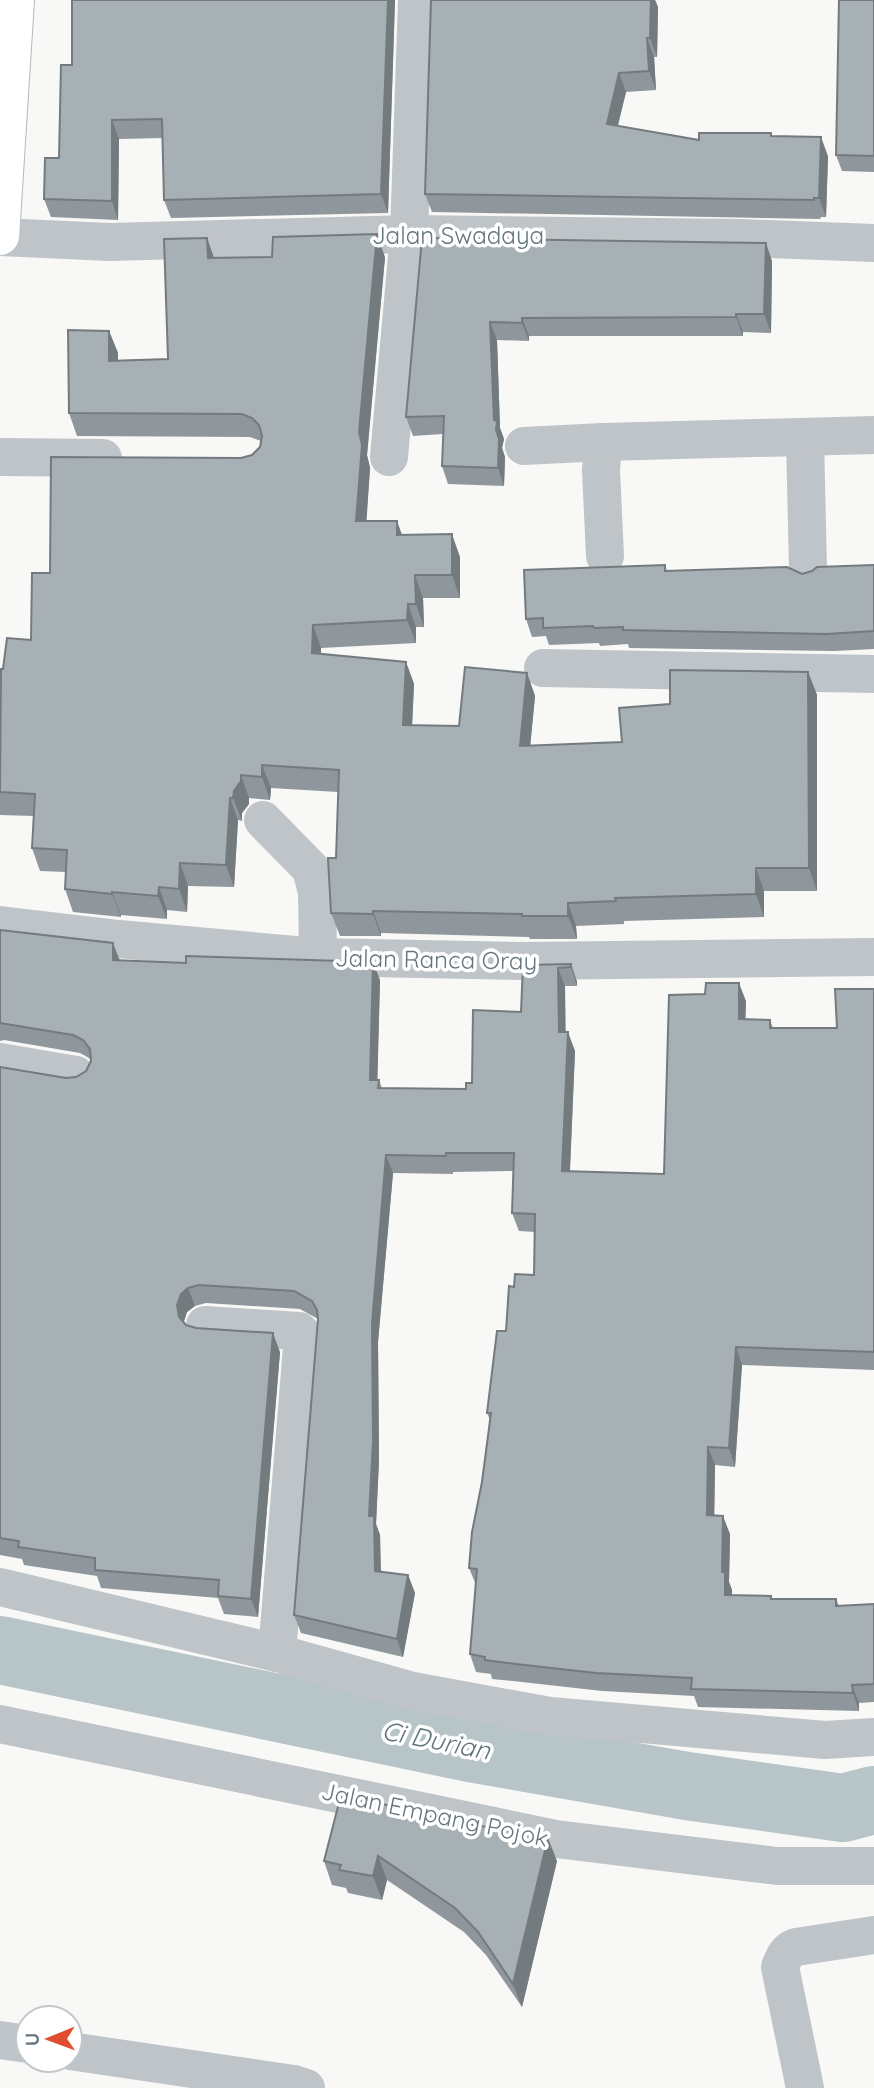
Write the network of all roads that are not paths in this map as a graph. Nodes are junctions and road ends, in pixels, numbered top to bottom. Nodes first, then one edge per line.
1 (15, 0) edge
2 (417, 0) edge
3 (409, 234) junction
4 (0, 236) edge
5 (874, 243) edge
6 (874, 435) edge
7 (805, 438) junction
8 (603, 442) junction
9 (524, 446) dead end
10 (0, 457) edge
11 (389, 457) dead end
12 (143, 458) edge
13 (605, 556) dead end
14 (808, 569) edge
15 (543, 668) dead end
16 (874, 674) edge
17 (263, 820) dead end
18 (0, 925) edge
19 (318, 957) junction
20 (874, 957) edge
21 (0, 1062) edge
22 (76, 1075) edge
23 (205, 1325) dead end
24 (0, 1587) edge
25 (277, 1653) junction
26 (0, 1724) edge
27 (874, 1737) edge
28 (874, 1866) edge
29 (874, 1936) edge
30 (84, 2053) edge
31 (306, 2088) edge
32 (805, 2088) edge

1 - 4 main road
2 - 3 street
3 - 4 street, Jalan Swadaya
3 - 5 street, Jalan Swadaya
3 - 11 street
6 - 7 street
7 - 8 street
7 - 14 street
8 - 9 street
8 - 13 street
10 - 12 street
15 - 16 street
17 - 19 street
18 - 19 street, Jalan Ranca Oray
19 - 20 street, Jalan Ranca Oray
21 - 22 street
23 - 25 street
24 - 25 street
25 - 27 street
26 - 28 street, Jalan Empang Pojok
29 - 32 street
30 - 31 street

